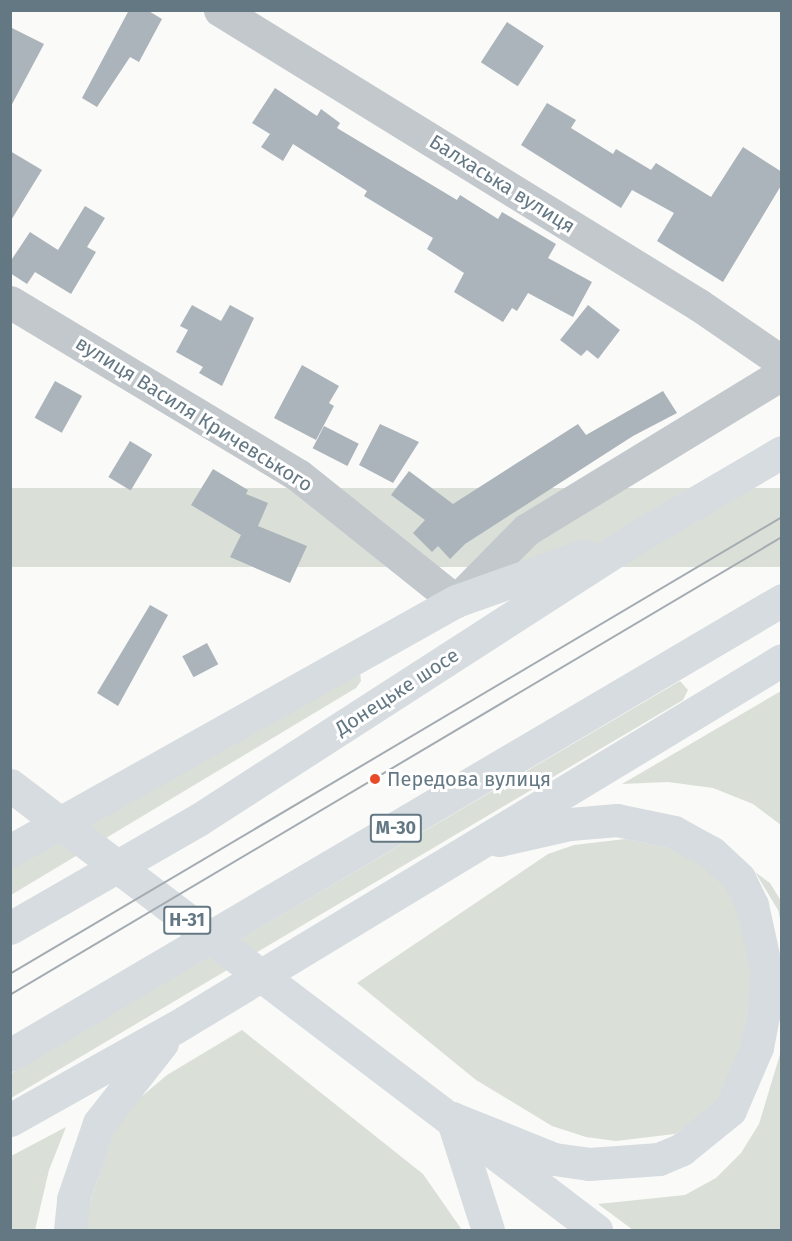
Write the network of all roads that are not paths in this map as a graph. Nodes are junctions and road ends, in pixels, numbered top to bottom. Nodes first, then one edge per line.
1 (220, 10) edge
2 (10, 302) edge
3 (782, 362) edge
4 (782, 374) edge
5 (782, 452) edge
6 (638, 537) junction
7 (782, 600) edge
8 (456, 601) junction
9 (782, 660) edge
10 (10, 785) edge
11 (471, 846) junction
12 (10, 851) edge
13 (10, 928) edge
14 (176, 1027) junction
15 (10, 1054) edge
16 (452, 1118) junction
17 (10, 1120) edge
18 (70, 1230) edge
19 (488, 1230) edge
20 (596, 1230) edge

1 - 3 street, Балхаська вулиця
2 - 8 street, вулиця Василя Кричевського
4 - 8 street
5 - 6 main road, Донецьке шосе
6 - 8 main road
6 - 13 main road, Донецьке шосе
7 - 15 main road, М-30
8 - 12 main road
9 - 11 main road
10 - 16 main road, Н-31
11 - 14 main road
11 - 16 main road
14 - 17 main road
14 - 18 main road
16 - 19 main road
16 - 20 main road, Н-31

